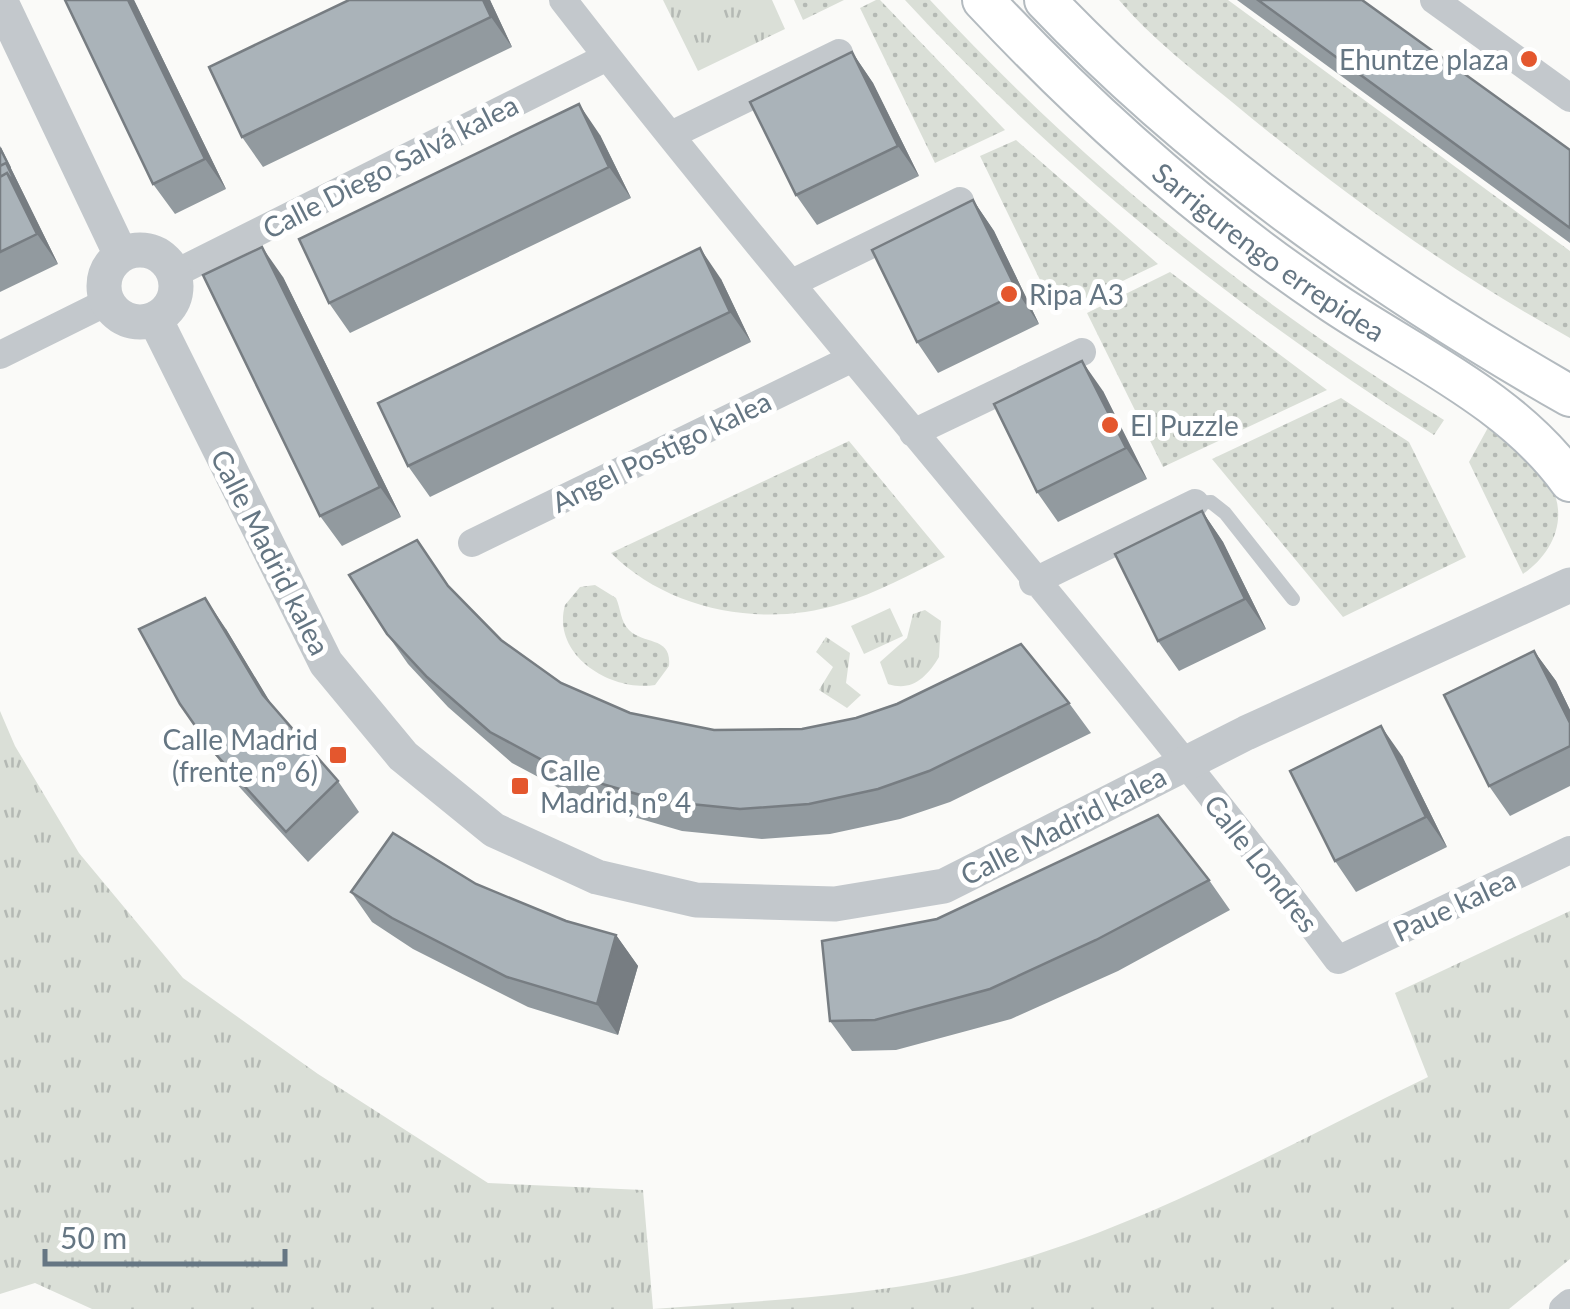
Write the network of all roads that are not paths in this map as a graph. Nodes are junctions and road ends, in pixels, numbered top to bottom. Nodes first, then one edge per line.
1 (0, 0) edge
2 (563, 0) edge
3 (983, 0) edge
4 (1046, 0) edge
5 (1434, 0) edge
6 (839, 54) edge
7 (607, 57) junction
8 (1570, 98) edge
9 (671, 135) junction
10 (960, 201) edge
11 (121, 255) junction
12 (174, 274) junction
13 (792, 283) junction
14 (107, 302) junction
15 (154, 319) junction
16 (1082, 352) dead end
17 (0, 354) edge
18 (851, 358) junction
19 (1570, 396) edge
20 (912, 433) junction
21 (1570, 481) edge
22 (1194, 503) joint
23 (472, 544) dead end
24 (1033, 582) junction
25 (1570, 585) edge
26 (1293, 598) dead end
27 (1184, 764) junction
28 (1570, 850) edge
29 (1338, 960) joint
30 (1570, 1303) edge
31 (1563, 1309) edge

1 - 11 street
2 - 7 street, Calle Londres
3 - 21 main road, Sarrigurengo errepidea
4 - 19 main road, Sarrigurengo errepidea
5 - 8 street
6 - 9 street
7 - 9 street, Calle Londres
7 - 12 street, Calle Diego Salvá kalea
9 - 13 street, Calle Londres
10 - 13 street
11 - 12 street
11 - 14 street
12 - 15 street
13 - 18 street, Calle Londres
14 - 15 street
14 - 17 street
15 - 27 street, Calle Madrid kalea
16 - 20 street
18 - 20 street, Calle Londres
18 - 23 street, Angel Postigo kalea
20 - 24 street, Calle Londres
22 - 24 street
22 - 26 lane
24 - 27 street, Calle Londres
25 - 27 street, Calle Madrid kalea
27 - 29 street, Calle Londres
28 - 29 street, Paue kalea
30 - 31 street

